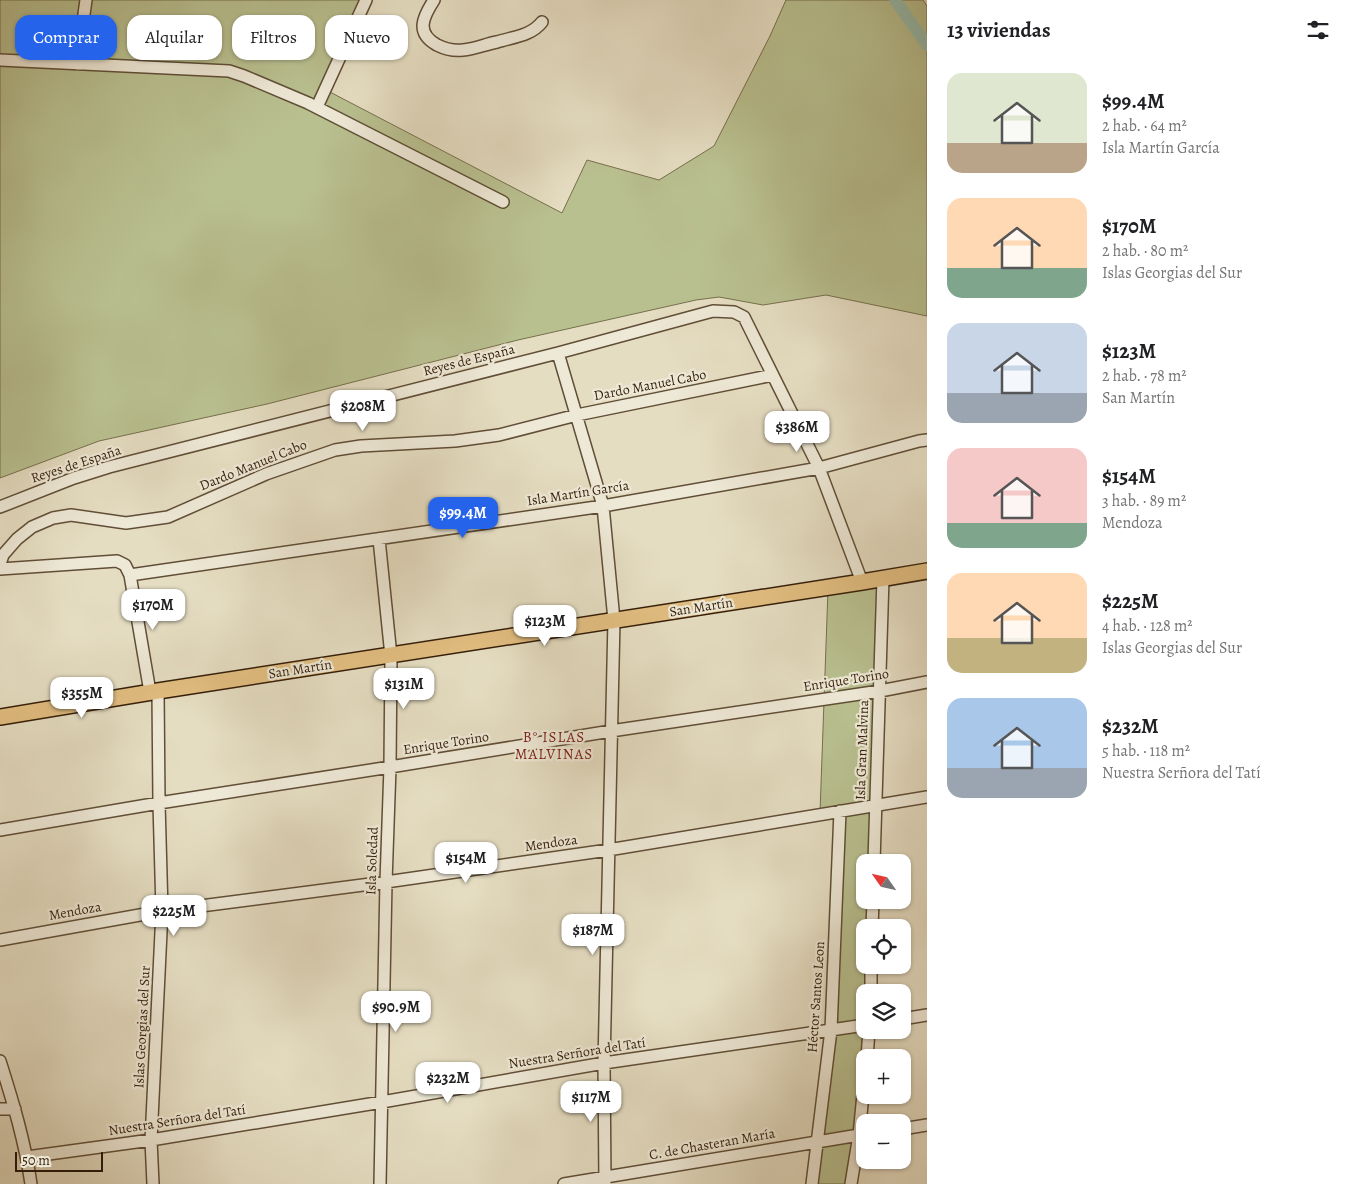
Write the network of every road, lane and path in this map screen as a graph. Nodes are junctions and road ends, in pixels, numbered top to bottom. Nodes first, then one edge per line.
1 (86, 0) edge
2 (366, 0) edge
3 (434, 0) edge
4 (542, 22) dead end
5 (0, 60) edge
6 (78, 64) junction
7 (317, 108) junction
8 (503, 202) dead end
9 (558, 353) junction
10 (773, 375) junction
11 (577, 415) junction
12 (927, 440) edge
13 (819, 468) junction
14 (0, 506) edge
15 (602, 506) junction
16 (380, 539) junction
17 (0, 564) edge
18 (0, 569) edge
19 (927, 571) edge
20 (130, 575) junction
21 (883, 578) junction
22 (862, 582) junction
23 (614, 620) junction
24 (391, 656) junction
25 (927, 682) edge
26 (880, 691) junction
27 (154, 692) junction
28 (0, 718) edge
29 (611, 731) junction
30 (390, 767) junction
31 (927, 796) edge
32 (159, 803) junction
33 (875, 806) junction
34 (840, 811) junction
35 (0, 830) edge
36 (608, 850) junction
37 (874, 854) edge
38 (386, 882) junction
39 (162, 911) junction
40 (0, 940) edge
41 (927, 1015) edge
42 (911, 1018) edge
43 (856, 1026) edge
44 (831, 1030) junction
45 (0, 1062) edge
46 (604, 1063) junction
47 (382, 1102) junction
48 (0, 1109) edge
49 (15, 1109) junction
50 (927, 1125) edge
51 (911, 1128) edge
52 (856, 1136) edge
53 (151, 1140) junction
54 (816, 1142) junction
55 (27, 1157) junction
56 (856, 1162) edge
57 (605, 1181) edge
58 (31, 1184) edge
59 (153, 1184) edge
60 (380, 1184) edge
61 (564, 1184) edge
62 (812, 1184) edge
63 (851, 1184) edge

1 - 6 street
2 - 7 street
3 - 4 street
5 - 6 street
6 - 7 street
7 - 8 street
9 - 10 street, Reyes de España
9 - 11 street
9 - 14 street, Reyes de España
10 - 11 street, Dardo Manuel Cabo
10 - 13 street
11 - 15 street
11 - 17 street, Dardo Manuel Cabo
12 - 13 street, Isla Martín García
13 - 15 street, Isla Martín García
13 - 22 street
15 - 16 street, Isla Martín García
15 - 23 street
16 - 20 street, Isla Martín García
16 - 24 street, Isla Soledad
18 - 20 street
19 - 21 main road, San Martín
20 - 27 street, Islas Georgias del Sur
21 - 22 main road, San Martín
21 - 26 street, Isla Gran Malvina
22 - 23 main road, San Martín
23 - 24 main road, San Martín
23 - 29 street
24 - 27 main road, San Martín
24 - 30 street, Isla Soledad
25 - 26 street, Enrique Torino
26 - 29 street, Enrique Torino
26 - 33 street, Isla Gran Malvina
27 - 28 main road, San Martín
27 - 32 street, Islas Georgias del Sur
29 - 30 street, Enrique Torino
29 - 36 street
30 - 32 street, Enrique Torino
30 - 38 street, Isla Soledad
31 - 33 street, Mendoza
32 - 35 street, Enrique Torino
32 - 39 street, Islas Georgias del Sur
33 - 34 street, Mendoza
33 - 37 street, Isla Gran Malvina
34 - 36 street, Mendoza
34 - 44 street, Héctor Santos Leon
36 - 38 street, Mendoza
36 - 46 street
38 - 39 street, Mendoza
38 - 47 street, Isla Soledad
39 - 40 street, Mendoza
39 - 53 street, Islas Georgias del Sur
41 - 42 street
43 - 44 street, Nuestra Serñora del Tatí
44 - 46 street, Nuestra Serñora del Tatí
44 - 54 street, Héctor Santos Leon
45 - 49 street
46 - 47 street, Nuestra Serñora del Tatí
46 - 57 street
47 - 53 street, Nuestra Serñora del Tatí
47 - 60 street, Isla Soledad
48 - 49 street
49 - 55 street
50 - 51 street
52 - 54 street, C. de Chasteran María
53 - 55 street, Nuestra Serñora del Tatí
53 - 59 street, Islas Georgias del Sur
54 - 57 street, C. de Chasteran María
54 - 62 street, Héctor Santos Leon
55 - 58 street
56 - 63 street
57 - 61 street, C. de Chasteran María

